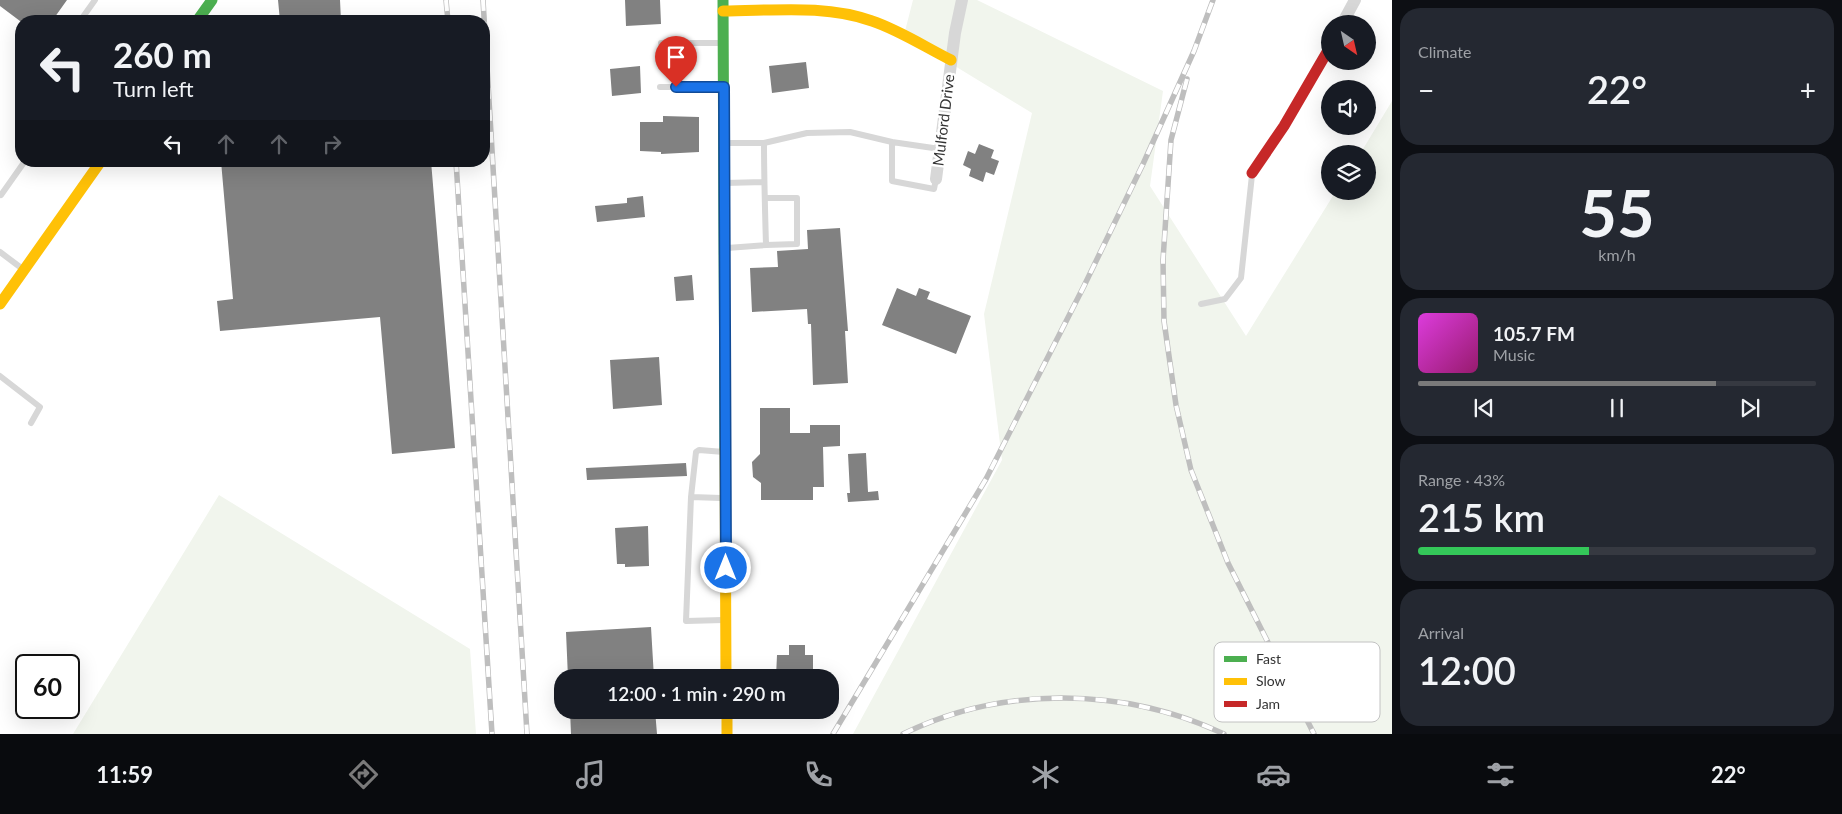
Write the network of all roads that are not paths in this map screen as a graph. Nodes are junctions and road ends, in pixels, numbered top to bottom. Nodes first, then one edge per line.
1 (94, 0) edge
2 (211, 0) edge
3 (962, 0) edge
4 (1354, 0) edge
5 (723, 5) edge
6 (84, 15) edge
7 (201, 15) edge
8 (1346, 15) edge
9 (660, 43) dead end
10 (723, 43) junction
11 (951, 60) junction
12 (1321, 62) edge
13 (660, 87) dead end
14 (724, 87) junction
15 (724, 142) junction
16 (892, 142) junction
17 (764, 143) junction
18 (940, 149) junction
19 (21, 167) edge
20 (97, 167) edge
21 (1252, 174) joint
22 (936, 179) joint
23 (764, 182) junction
24 (724, 183) junction
25 (1, 195) dead end
26 (765, 198) junction
27 (766, 245) junction
28 (724, 249) junction
29 (0, 252) edge
30 (25, 270) junction
31 (0, 304) edge
32 (1201, 304) dead end
33 (0, 376) edge
34 (31, 423) dead end
35 (725, 452) junction
36 (691, 497) junction
37 (725, 498) junction
38 (726, 620) junction
39 (726, 669) edge
40 (727, 719) edge
41 (727, 734) edge

1 - 6 lane
2 - 7 main road
3 - 11 street
4 - 8 street
5 - 10 main road
5 - 11 main road, Mulford Drive
9 - 10 lane
10 - 14 main road
11 - 18 street, Mulford Drive
12 - 21 main road
13 - 14 lane
14 - 15 main road
15 - 17 lane
15 - 24 main road
16 - 17 lane
16 - 18 lane
16 - 22 lane
17 - 23 lane
18 - 22 street, Mulford Drive
19 - 25 lane
20 - 30 main road
21 - 32 lane
23 - 24 lane
23 - 26 lane
24 - 28 main road
26 - 27 lane
26 - 27 lane
27 - 28 lane
28 - 35 main road
29 - 30 lane
30 - 31 main road
33 - 34 lane
35 - 36 lane
35 - 37 main road
36 - 37 lane
36 - 38 lane
37 - 38 main road
38 - 39 main road
40 - 41 main road

